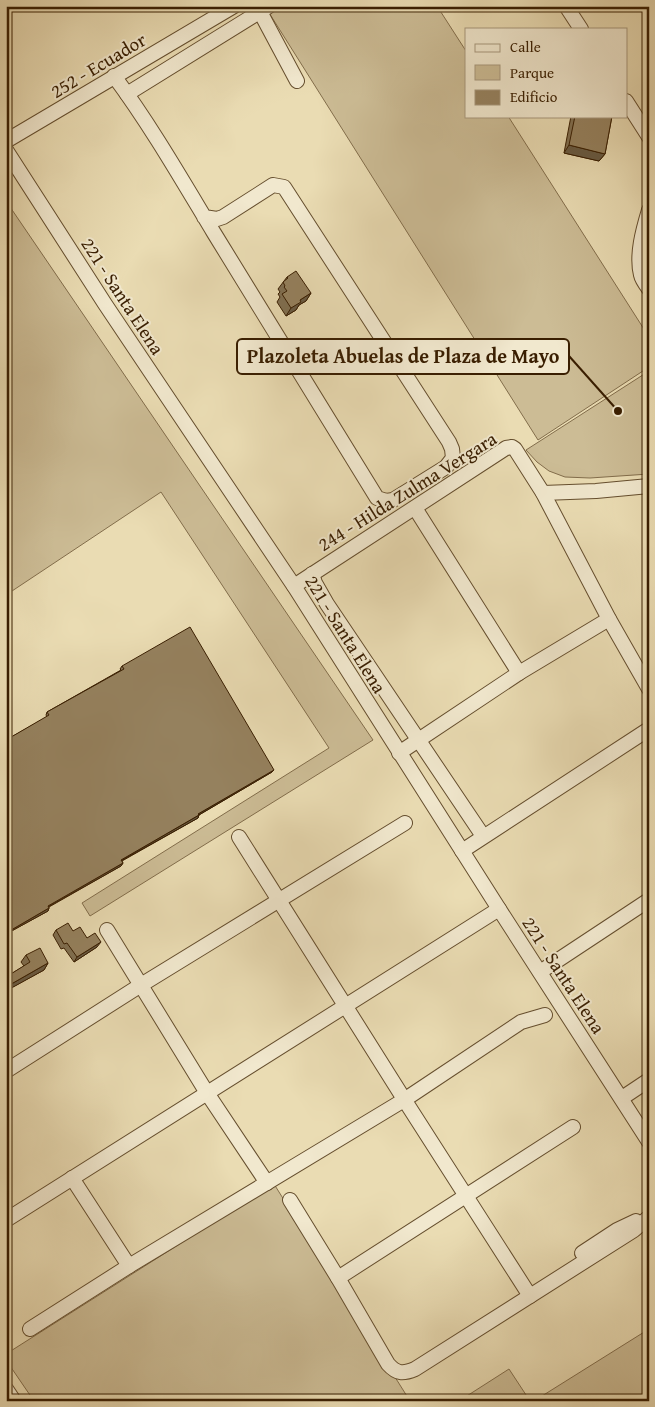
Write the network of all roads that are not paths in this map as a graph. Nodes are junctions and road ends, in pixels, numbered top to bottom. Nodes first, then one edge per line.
1 (234, 6) edge
2 (566, 6) edge
3 (262, 8) edge
4 (580, 28) edge
5 (114, 76) junction
6 (297, 81) dead end
7 (127, 94) junction
8 (628, 103) edge
9 (649, 137) edge
10 (6, 141) edge
11 (6, 150) edge
12 (649, 210) edge
13 (204, 217) junction
14 (649, 289) edge
15 (649, 486) edge
16 (543, 493) junction
17 (415, 508) junction
18 (312, 574) junction
19 (294, 586) junction
20 (609, 619) junction
21 (519, 673) junction
22 (649, 689) edge
23 (649, 729) edge
24 (419, 740) junction
25 (399, 753) junction
26 (405, 823) dead end
27 (483, 836) junction
28 (239, 837) dead end
29 (462, 851) junction
30 (649, 900) edge
31 (279, 901) junction
32 (499, 909) junction
33 (107, 930) dead end
34 (540, 972) junction
35 (140, 985) junction
36 (561, 1005) junction
37 (345, 1006) junction
38 (6, 1072) edge
39 (649, 1080) edge
40 (207, 1093) junction
41 (622, 1098) junction
42 (406, 1103) junction
43 (573, 1127) dead end
44 (649, 1142) edge
45 (72, 1178) junction
46 (267, 1183) junction
47 (467, 1196) junction
48 (290, 1200) dead end
49 (649, 1217) edge
50 (6, 1220) edge
51 (129, 1266) junction
52 (338, 1278) junction
53 (528, 1293) junction
54 (30, 1329) dead end
55 (6, 1389) edge
56 (14, 1401) edge

1 - 5 street, 252 - Ecuador
2 - 4 street
3 - 6 street
3 - 7 street
5 - 7 street
5 - 10 street, 252 - Ecuador
7 - 13 street
8 - 9 street
11 - 19 street, 221 - Santa Elena
12 - 14 street
13 - 13 street
15 - 16 street
16 - 17 street, 244 - Hilda Zulma Vergara
16 - 20 street
17 - 18 street, 244 - Hilda Zulma Vergara
17 - 21 street
18 - 19 street, 244 - Hilda Zulma Vergara
18 - 24 street, 221 - Santa Elena
19 - 25 street, 221 - Santa Elena
20 - 21 street
20 - 22 street
21 - 24 street
23 - 27 street
24 - 25 street
24 - 27 street, 221 - Santa Elena
25 - 29 street, 221 - Santa Elena
26 - 31 street
27 - 29 street
28 - 31 street
29 - 32 street, 221 - Santa Elena
30 - 34 street
31 - 35 street
31 - 37 street
32 - 34 street, 221 - Santa Elena
32 - 37 street
33 - 35 street
34 - 36 street, 221 - Santa Elena
35 - 38 street
35 - 40 street
36 - 41 street, 221 - Santa Elena
36 - 42 street
37 - 40 street
37 - 42 street
39 - 41 street
40 - 45 street
40 - 46 street
41 - 44 street, 221 - Santa Elena
42 - 46 street
42 - 47 street
43 - 47 street
45 - 50 street
45 - 51 street
46 - 51 street
47 - 52 street
47 - 53 street
48 - 52 street
49 - 53 street
51 - 54 street
52 - 53 street
55 - 56 street

